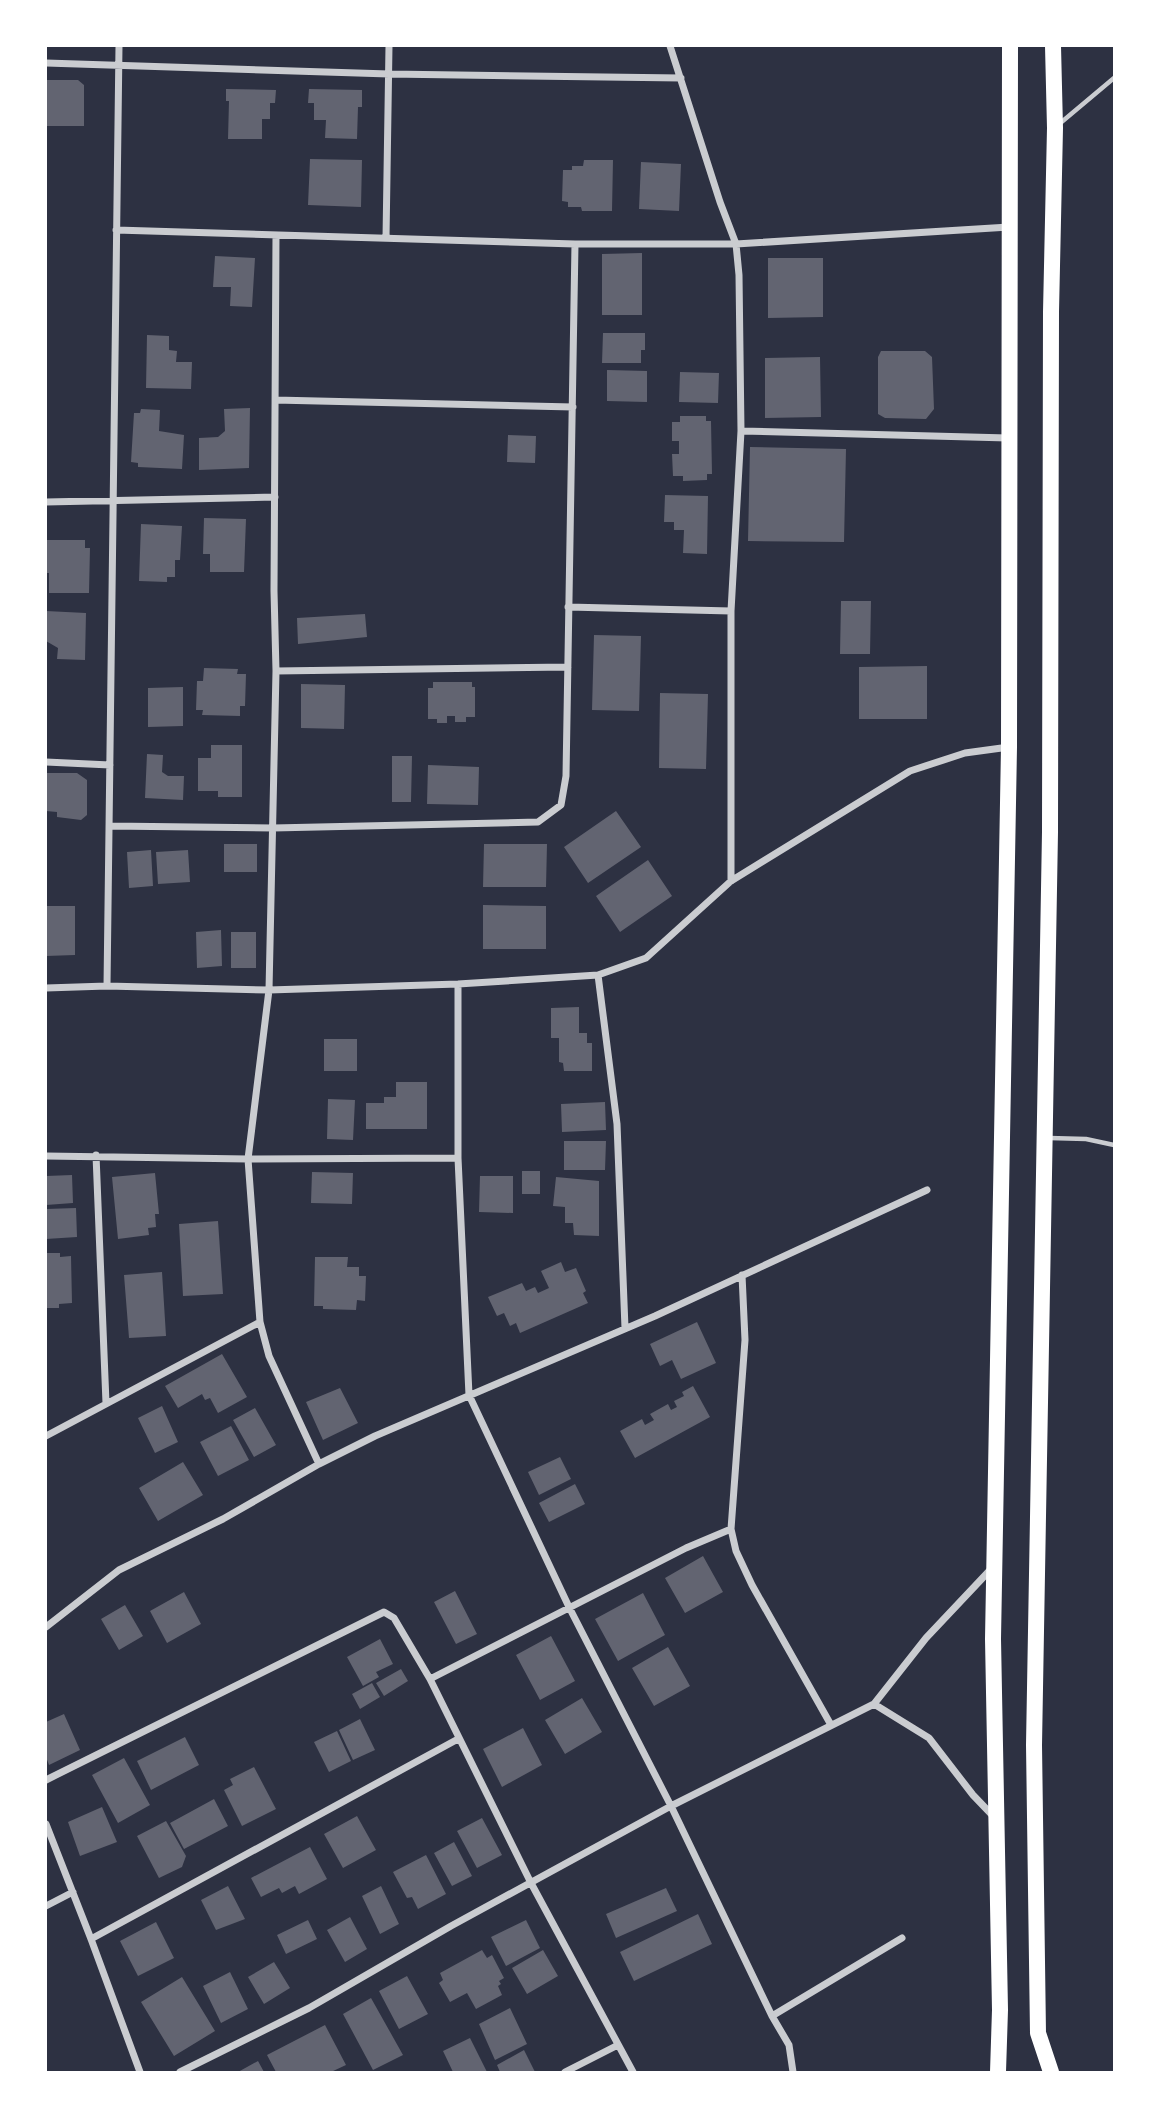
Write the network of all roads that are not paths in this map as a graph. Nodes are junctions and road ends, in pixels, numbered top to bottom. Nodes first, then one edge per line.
1 (119, 46) edge
2 (389, 46) edge
3 (670, 46) edge
4 (1010, 46) edge
5 (1053, 46) edge
6 (46, 64) edge
7 (118, 65) junction
8 (389, 74) junction
9 (681, 78) junction
10 (1115, 78) edge
11 (1055, 128) junction
12 (1009, 227) junction
13 (116, 230) junction
14 (276, 235) junction
15 (386, 239) junction
16 (575, 244) junction
17 (736, 244) junction
18 (275, 400) junction
19 (573, 407) junction
20 (741, 431) junction
21 (1009, 438) junction
22 (275, 497) junction
23 (113, 501) junction
24 (46, 502) edge
25 (568, 607) junction
26 (731, 611) junction
27 (568, 667) junction
28 (276, 671) junction
29 (1009, 747) junction
30 (46, 762) edge
31 (110, 765) junction
32 (110, 826) junction
33 (273, 828) junction
34 (731, 881) junction
35 (598, 975) junction
36 (458, 984) junction
37 (107, 986) junction
38 (46, 988) edge
39 (269, 989) junction
40 (1045, 1138) junction
41 (1115, 1145) edge
42 (96, 1155) junction
43 (46, 1156) edge
44 (458, 1158) junction
45 (248, 1159) junction
46 (927, 1190) dead end
47 (742, 1275) junction
48 (260, 1322) junction
49 (625, 1328) junction
50 (469, 1395) junction
51 (106, 1404) junction
52 (46, 1436) edge
53 (319, 1464) junction
54 (730, 1529) junction
55 (995, 1565) junction
56 (569, 1607) junction
57 (46, 1627) edge
58 (430, 1679) junction
59 (874, 1704) junction
60 (831, 1726) junction
61 (458, 1740) junction
62 (46, 1780) edge
63 (670, 1806) junction
64 (996, 1820) junction
65 (46, 1824) edge
66 (531, 1883) junction
67 (73, 1892) junction
68 (46, 1906) edge
69 (902, 1938) dead end
70 (91, 1939) junction
71 (772, 2016) junction
72 (618, 2045) junction
73 (140, 2073) edge
74 (180, 2073) edge
75 (565, 2073) edge
76 (633, 2073) edge
77 (793, 2073) edge
78 (998, 2073) edge
79 (1051, 2073) edge

1 - 7 street
2 - 8 street
3 - 9 street
4 - 12 highway
5 - 11 highway
6 - 7 street
7 - 8 street
7 - 13 street
8 - 9 street
8 - 15 street
9 - 17 street
10 - 11 lane
11 - 40 highway
12 - 17 street
12 - 21 highway
13 - 14 street
13 - 23 street
14 - 15 street
14 - 18 street
15 - 16 street
16 - 17 street
16 - 19 street
17 - 20 street
18 - 19 street
18 - 22 street
19 - 25 street
20 - 21 street
20 - 26 street
21 - 29 highway
22 - 23 street
22 - 28 street
23 - 24 street
23 - 31 street
25 - 26 street
25 - 27 street
26 - 34 street
27 - 28 street
27 - 33 street
28 - 33 street
29 - 34 street
29 - 55 highway
30 - 31 street
31 - 32 street
32 - 33 street
32 - 37 street
33 - 39 street
34 - 35 street
35 - 36 street
35 - 49 street
36 - 39 street
36 - 44 street
37 - 38 street
37 - 39 street
39 - 45 street
40 - 41 lane
40 - 79 highway
42 - 43 street
42 - 45 street
42 - 51 street
44 - 45 street
44 - 50 street
45 - 48 street
46 - 47 street
47 - 49 street
47 - 54 street
48 - 51 street
48 - 53 street
49 - 50 street
50 - 53 street
50 - 56 street
51 - 52 street
53 - 57 street
54 - 56 street
54 - 60 street
55 - 59 street
55 - 64 highway
56 - 58 street
56 - 63 street
58 - 61 street
58 - 62 street
59 - 60 street
59 - 64 street
60 - 63 street
61 - 66 street
61 - 70 street
63 - 66 street
63 - 71 street
64 - 78 highway
65 - 67 street
66 - 72 street
66 - 74 street
67 - 68 street
67 - 70 street
69 - 71 street
70 - 73 street
71 - 77 street
72 - 75 street
72 - 76 street

